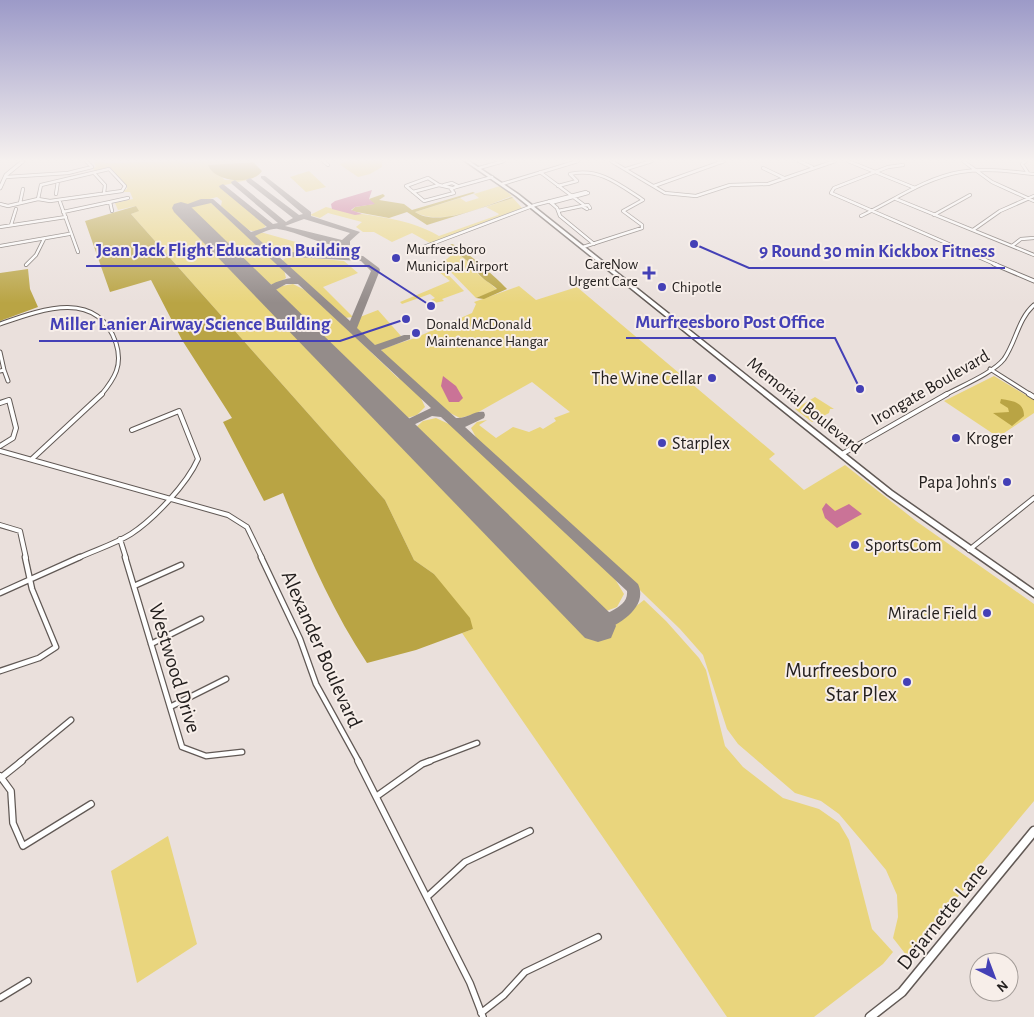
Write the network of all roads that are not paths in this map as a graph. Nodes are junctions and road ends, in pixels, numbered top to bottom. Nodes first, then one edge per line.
1 (62, 208) edge
2 (80, 208) edge
3 (527, 208) edge
4 (533, 208) edge
5 (555, 208) edge
6 (573, 208) edge
7 (626, 208) edge
8 (865, 208) edge
9 (876, 208) edge
10 (918, 208) edge
11 (946, 208) edge
12 (1005, 208) edge
13 (16, 209) dead end
14 (871, 211) junction
15 (63, 212) junction
16 (558, 212) junction
17 (934, 215) junction
18 (860, 216) dead end
19 (66, 217) junction
20 (11, 225) junction
21 (0, 227) edge
22 (973, 230) junction
23 (69, 234) junction
24 (1034, 238) edge
25 (44, 240) junction
26 (594, 244) junction
27 (1012, 246) junction
28 (1, 247) edge
29 (583, 247) junction
30 (421, 248) dead end
31 (78, 252) dead end
32 (1034, 255) edge
33 (26, 265) dead end
34 (1034, 281) edge
35 (1034, 305) edge
36 (0, 324) edge
37 (0, 352) edge
38 (990, 369) junction
39 (4, 370) junction
40 (0, 371) edge
41 (8, 381) dead end
42 (1034, 397) edge
43 (0, 403) edge
44 (132, 430) dead end
45 (0, 446) edge
46 (0, 451) edge
47 (842, 454) junction
48 (32, 459) junction
49 (169, 497) junction
50 (1034, 498) edge
51 (0, 525) edge
52 (120, 538) junction
53 (969, 550) junction
54 (181, 565) dead end
55 (30, 579) junction
56 (134, 586) junction
57 (0, 593) edge
58 (1034, 594) edge
59 (201, 618) dead end
60 (151, 644) junction
61 (0, 671) edge
62 (226, 679) dead end
63 (170, 707) junction
64 (71, 720) dead end
65 (477, 743) dead end
66 (242, 752) dead end
67 (1, 777) edge
68 (378, 796) junction
69 (91, 804) dead end
70 (1034, 830) edge
71 (530, 831) dead end
72 (427, 897) junction
73 (598, 938) dead end
74 (28, 981) dead end
75 (0, 998) edge
76 (482, 1015) edge
77 (870, 1017) edge

1 - 15 street
2 - 15 street
3 - 30 street
4 - 29 main road, Memorial Boulevard
5 - 16 street
6 - 16 street
7 - 26 street
8 - 14 street
9 - 14 street
10 - 17 street
11 - 17 street
12 - 22 street
13 - 20 street
14 - 18 street
14 - 34 street
15 - 19 street
16 - 26 street
17 - 22 street
19 - 20 street
19 - 23 street
20 - 21 street
22 - 27 street
23 - 25 street
23 - 31 street
24 - 27 street
25 - 28 street
25 - 33 street
26 - 29 street
27 - 32 street
29 - 47 main road, Memorial Boulevard
35 - 38 street, Irongate Boulevard
36 - 48 street
37 - 39 street
38 - 42 street
38 - 47 street, Irongate Boulevard
39 - 40 street
39 - 41 street
43 - 45 street
44 - 49 street
46 - 48 street, Alexander Boulevard
47 - 53 main road, Memorial Boulevard
48 - 49 street, Alexander Boulevard
49 - 52 street
49 - 68 street, Alexander Boulevard
50 - 53 street
51 - 55 street
52 - 55 street
52 - 56 street, Westwood Drive
53 - 58 main road, Memorial Boulevard
54 - 56 street
55 - 57 street
55 - 61 street
56 - 60 street, Westwood Drive
59 - 60 street
60 - 63 street, Westwood Drive
62 - 63 street
63 - 66 street, Westwood Drive
64 - 67 street
65 - 68 street
67 - 69 street
68 - 72 street, Alexander Boulevard
70 - 77 main road, Dejarnette Lane
71 - 72 street
72 - 76 street, Alexander Boulevard
73 - 76 street
74 - 75 street

